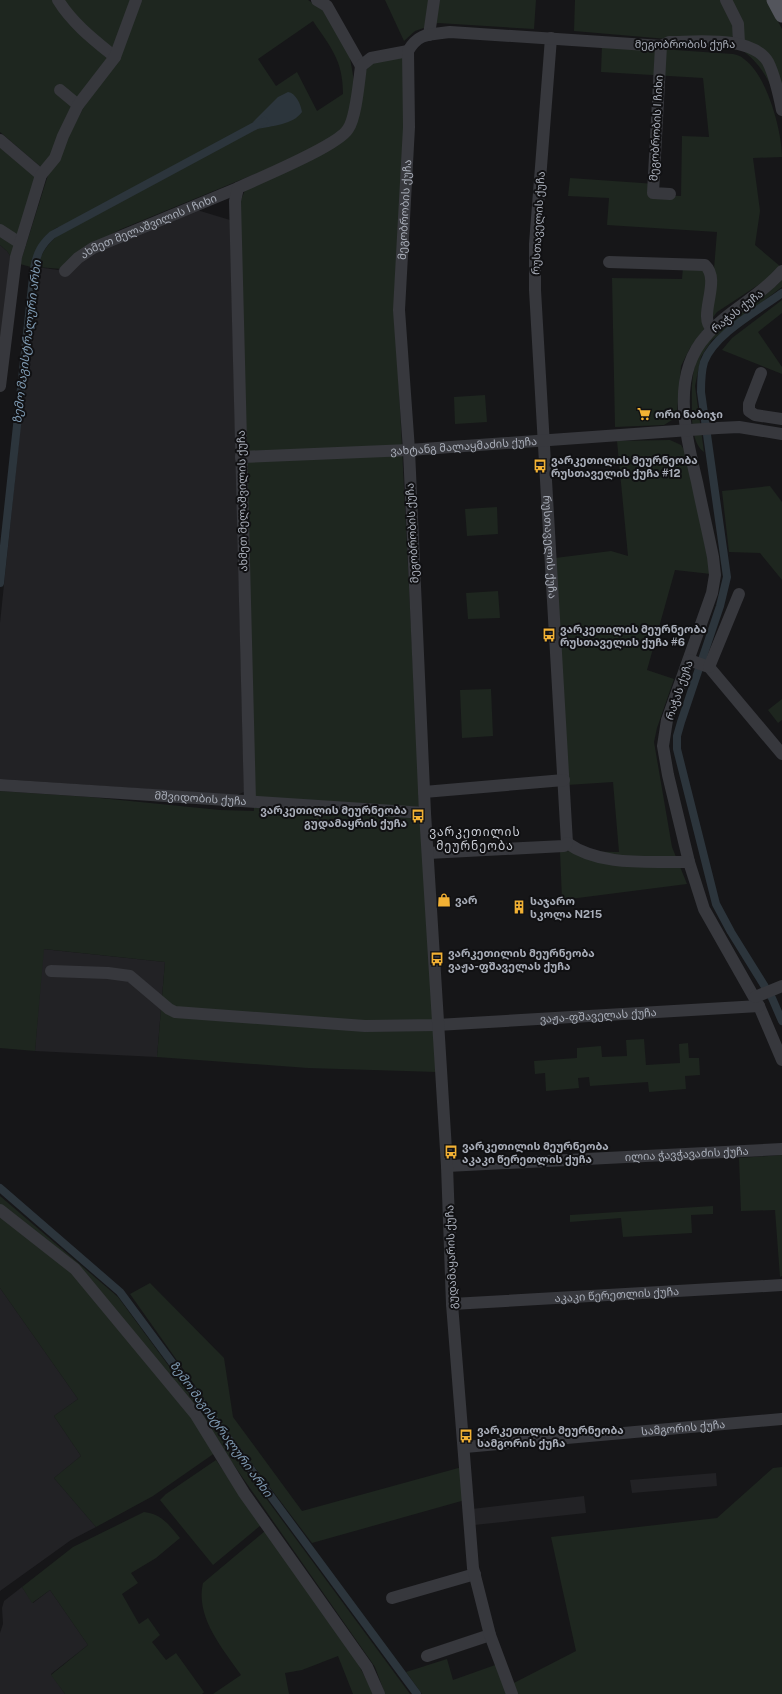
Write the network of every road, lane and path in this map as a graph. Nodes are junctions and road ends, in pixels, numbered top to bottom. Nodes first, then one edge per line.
1 (58, 0) edge
2 (136, 0) edge
3 (318, 0) edge
4 (434, 0) edge
5 (726, 0) edge
6 (774, 0) edge
7 (782, 15) edge
8 (429, 35) junction
9 (551, 38) junction
10 (739, 43) junction
11 (661, 46) junction
12 (408, 50) junction
13 (114, 58) junction
14 (361, 66) junction
15 (60, 90) dead end
16 (78, 105) junction
17 (782, 110) edge
18 (0, 140) edge
19 (41, 175) junction
20 (238, 188) junction
21 (670, 194) dead end
22 (0, 230) edge
23 (20, 243) junction
24 (609, 262) dead end
25 (782, 270) edge
26 (65, 272) dead end
27 (712, 329) junction
28 (761, 373) dead end
29 (0, 386) edge
30 (782, 419) edge
31 (689, 431) junction
32 (782, 434) edge
33 (543, 440) junction
34 (409, 450) junction
35 (241, 457) junction
36 (739, 594) dead end
37 (692, 661) junction
38 (708, 666) junction
39 (782, 754) edge
40 (564, 780) junction
41 (0, 785) edge
42 (424, 792) junction
43 (250, 801) junction
44 (425, 813) junction
45 (567, 843) junction
46 (428, 853) junction
47 (689, 862) junction
48 (51, 971) dead end
49 (767, 994) edge
50 (437, 1025) junction
51 (782, 1060) edge
52 (782, 1149) edge
53 (447, 1166) junction
54 (0, 1210) edge
55 (782, 1285) edge
56 (452, 1304) junction
57 (782, 1419) edge
58 (465, 1447) junction
59 (475, 1574) junction
60 (392, 1598) dead end
61 (490, 1635) junction
62 (427, 1656) dead end
63 (378, 1694) edge
64 (512, 1694) edge

1 - 13 street
2 - 13 street
3 - 14 street
4 - 8 street
5 - 10 street
6 - 7 main road
8 - 9 street, მეგობრობის ქუჩა
8 - 12 street, მეგობრობის ქუჩა
9 - 11 street, მეგობრობის ქუჩა
9 - 33 street, რუსთაველის ქუჩა
10 - 11 street, მეგობრობის ქუჩა
10 - 17 street, მეგობრობის ქუჩა
11 - 21 street, მეგობრობის I ჩიხი
12 - 14 street
12 - 34 street, მეგობრობის ქუჩა
13 - 16 street
14 - 20 street, ახმეთ მელაშვილის I ჩიხი
15 - 16 street
16 - 19 street
18 - 19 street
19 - 23 street
20 - 26 street, ახმეთ მელაშვილის I ჩიხი
20 - 35 street, ახმეთ მელაშვილის ქუჩა
22 - 23 street
23 - 29 street
24 - 27 street
25 - 27 street, რაჭას ქუჩა
27 - 31 street, რაჭას ქუჩა
28 - 30 street
31 - 32 street, ვახტანგ მალაყმაძის ქუჩა
31 - 33 street, ვახტანგ მალაყმაძის ქუჩა
31 - 37 street, რაჭას ქუჩა
33 - 34 street, ვახტანგ მალაყმაძის ქუჩა
33 - 40 street, რუსთაველის ქუჩა
34 - 35 street, ვახტანგ მალაყმაძის ქუჩა
34 - 42 street, მეგობრობის ქუჩა
35 - 43 street, ახმეთ მელაშვილის ქუჩა
36 - 38 street
37 - 38 street
37 - 47 street, რაჭას ქუჩა
38 - 39 street
40 - 42 street
40 - 45 street, რუსთაველის ქუჩა
41 - 43 street, მშვიდობის ქუჩა
42 - 44 street, მეგობრობის ქუჩა
43 - 44 street, მშვიდობის ქუჩა
44 - 46 street, გუდამაყარის ქუჩა
45 - 46 street
45 - 47 street
46 - 50 street, გუდამაყარის ქუჩა
47 - 49 street, რაჭას ქუჩა
48 - 50 street, ვაჟა-ფშაველას ქუჩა
49 - 50 street, ვაჟა-ფშაველას ქუჩა
49 - 51 street, რაჭას ქუჩა
50 - 53 street, გუდამაყარის ქუჩა
52 - 53 street, ილია ჭავჭავაძის ქუჩა
53 - 56 street, გუდამაყარის ქუჩა
54 - 63 street
55 - 56 street, აკაკი წერეთლის ქუჩა
56 - 58 street, გუდამაყარის ქუჩა
57 - 58 street, სამგორის ქუჩა
58 - 59 street, გუდამაყარის ქუჩა
59 - 60 street
59 - 61 street, გუდამაყარის ქუჩა
61 - 62 street
61 - 64 street, გუდამაყარის ქუჩა

